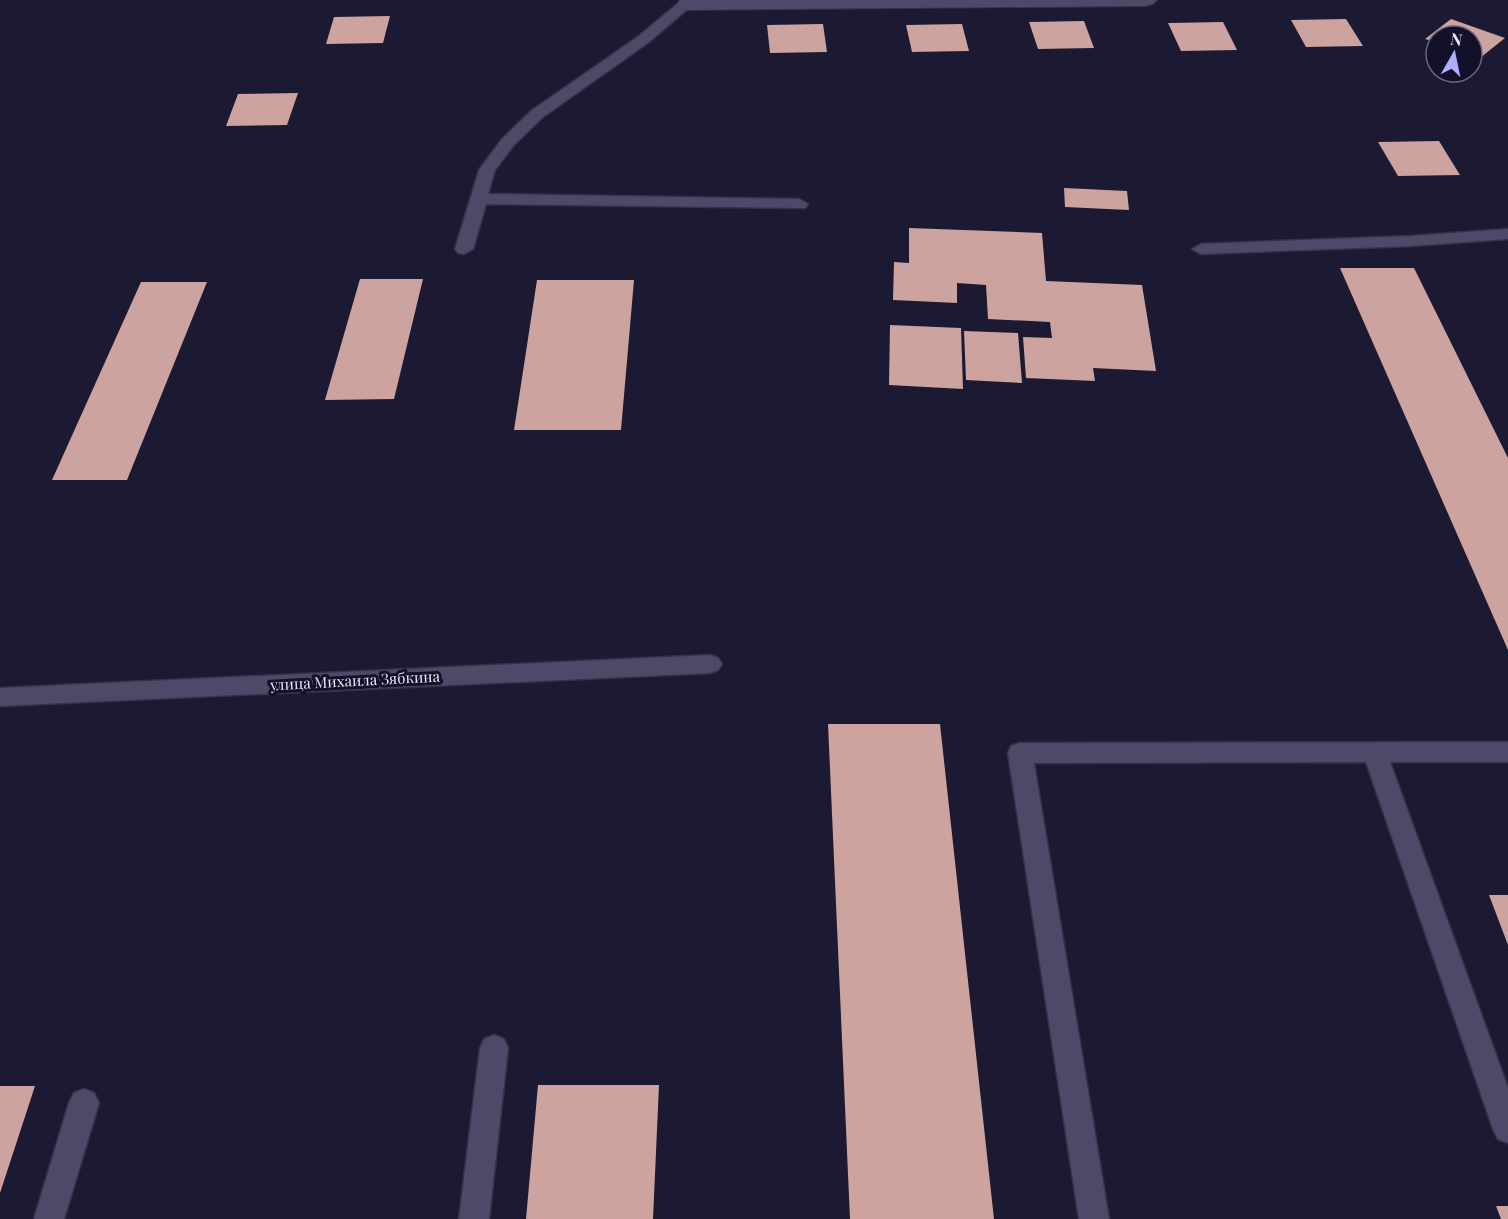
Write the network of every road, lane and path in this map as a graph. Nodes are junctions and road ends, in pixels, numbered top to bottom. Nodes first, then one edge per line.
1 (1146, 0) edge
2 (689, 2) edge
3 (478, 199) junction
4 (799, 204) dead end
5 (1508, 234) edge
6 (464, 249) dead end
7 (1201, 249) dead end
8 (710, 664) dead end
9 (0, 697) edge
10 (1508, 752) edge
11 (1375, 753) junction
12 (494, 1048) dead end
13 (84, 1103) dead end
14 (1508, 1129) edge
15 (49, 1219) edge
16 (474, 1219) edge
17 (1094, 1219) edge

1 - 2 street
2 - 3 lane
3 - 4 lane
3 - 6 lane
5 - 7 lane
8 - 9 lane, улица Михаила Зябкина
10 - 11 lane
11 - 14 lane
11 - 17 lane
12 - 16 lane
13 - 15 lane

